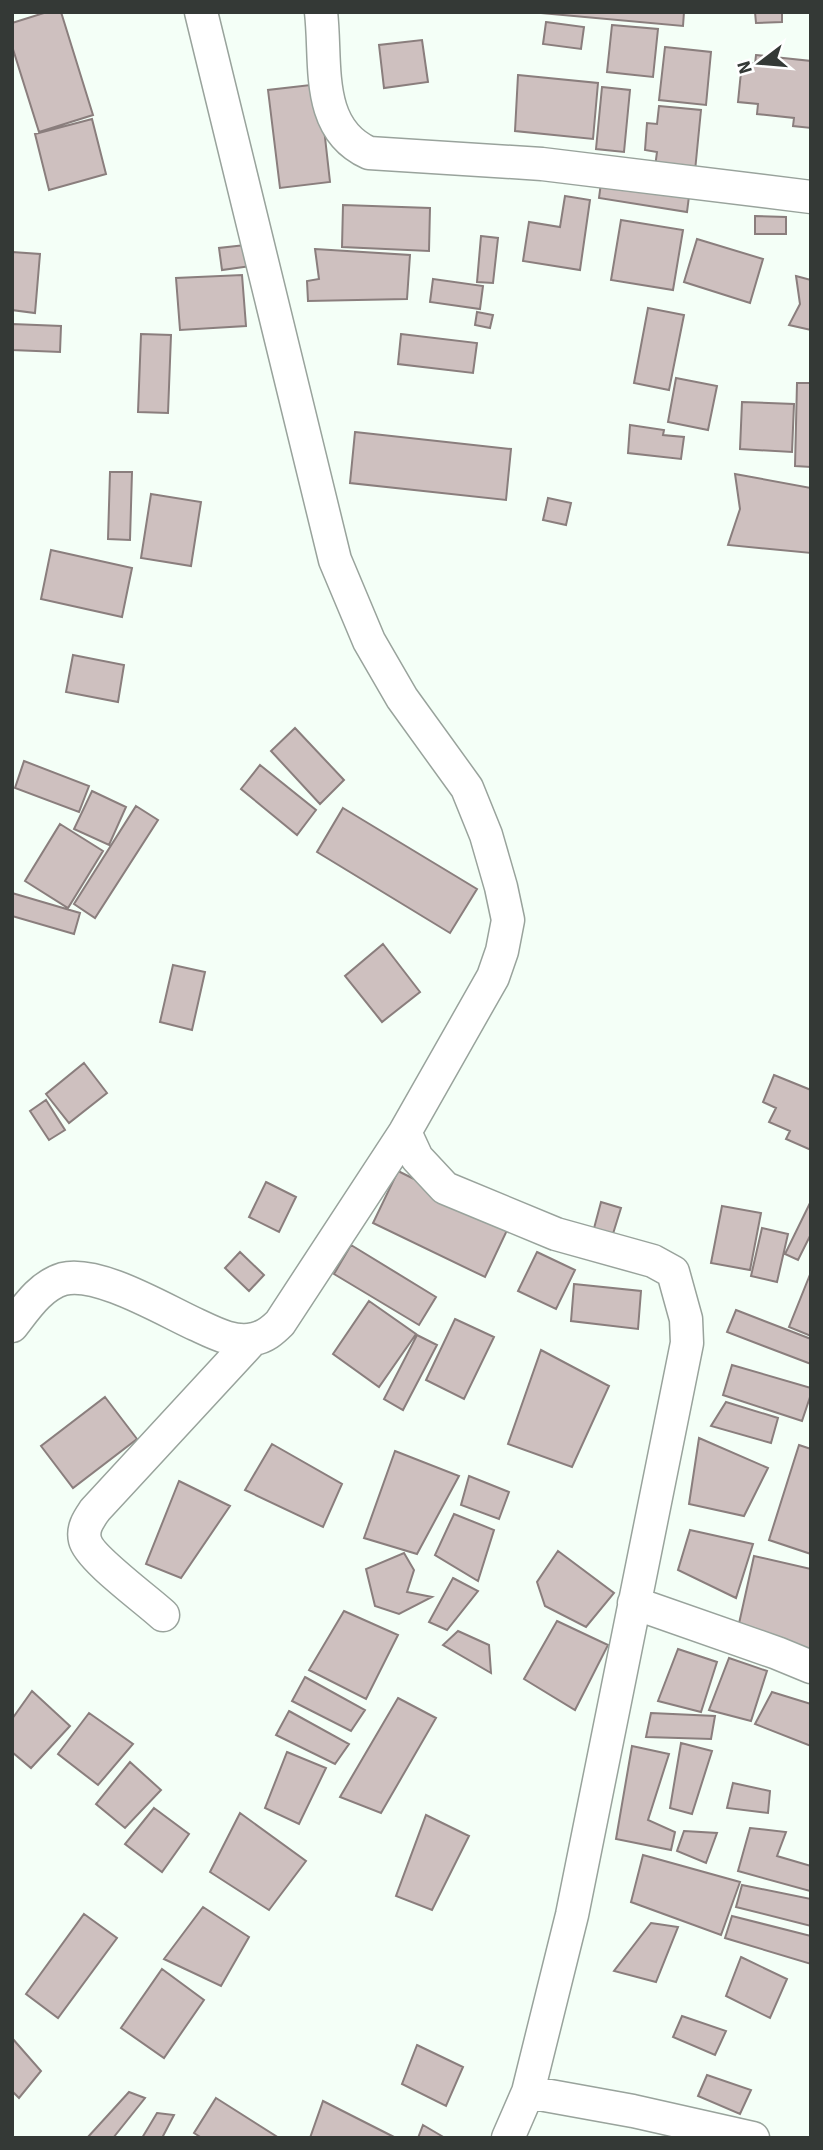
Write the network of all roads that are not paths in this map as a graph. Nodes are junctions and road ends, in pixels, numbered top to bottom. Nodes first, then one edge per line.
1 (201, 12) edge
2 (321, 12) edge
3 (811, 197) edge
4 (405, 1132) junction
5 (12, 1326) edge
6 (252, 1340) junction
7 (634, 1603) junction
8 (163, 1615) dead end
9 (811, 1667) edge
10 (528, 2092) junction
11 (508, 2138) edge
12 (753, 2138) edge

1 - 4 street
2 - 3 street
4 - 6 street
4 - 7 street
5 - 6 street
6 - 8 street
7 - 9 street
7 - 10 street
10 - 11 street
10 - 12 street

